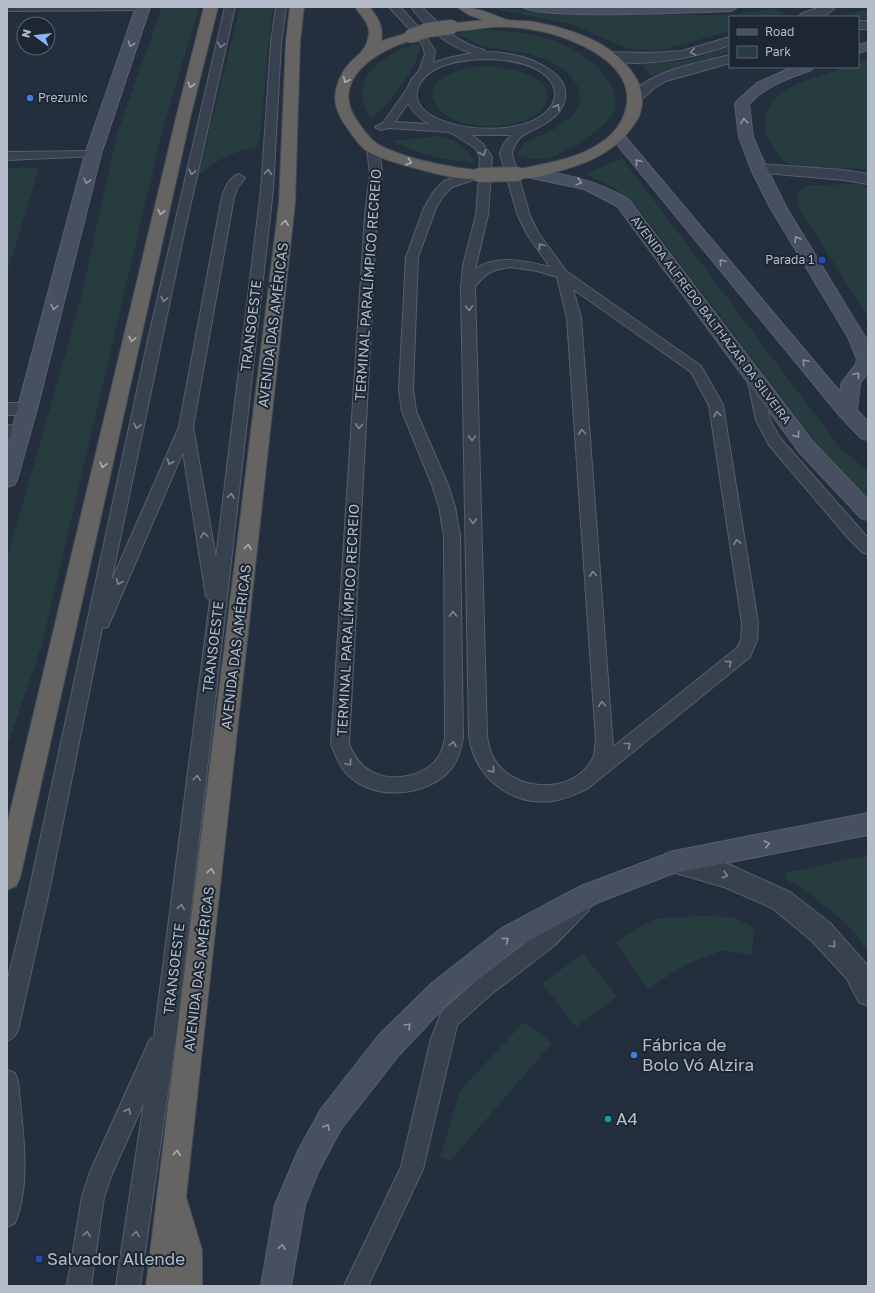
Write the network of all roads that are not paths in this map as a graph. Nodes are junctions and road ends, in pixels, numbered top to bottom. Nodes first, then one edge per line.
1 (143, 7) edge
2 (211, 7) edge
3 (230, 7) edge
4 (281, 7) edge
5 (297, 7) edge
6 (362, 7) edge
7 (394, 7) edge
8 (416, 7) edge
9 (464, 7) edge
10 (530, 7) edge
11 (731, 7) edge
12 (7, 8) edge
13 (822, 9) edge
14 (808, 16) edge
15 (505, 23) junction
16 (729, 41) edge
17 (371, 51) junction
18 (500, 56) junction
19 (609, 56) junction
20 (729, 58) edge
21 (804, 68) edge
22 (424, 72) junction
23 (412, 90) junction
24 (635, 98) junction
25 (526, 128) junction
26 (454, 129) junction
27 (618, 137) junction
28 (373, 148) junction
29 (93, 154) junction
30 (7, 156) edge
31 (759, 169) junction
32 (522, 174) junction
33 (477, 175) junction
34 (238, 178) dead end
35 (868, 179) edge
36 (562, 275) junction
37 (468, 287) junction
38 (867, 360) edge
39 (754, 377) junction
40 (7, 409) edge
41 (28, 409) junction
42 (847, 412) junction
43 (186, 427) junction
44 (14, 432) edge
45 (868, 433) edge
46 (7, 480) edge
47 (868, 513) edge
48 (868, 548) edge
49 (217, 615) junction
50 (86, 659) junction
51 (587, 779) junction
52 (868, 824) edge
53 (674, 862) junction
54 (7, 878) edge
55 (590, 894) junction
56 (868, 993) edge
57 (166, 1029) junction
58 (7, 1030) edge
59 (7, 1081) edge
60 (172, 1191) junction
61 (7, 1215) edge
62 (79, 1286) edge
63 (128, 1286) edge
64 (161, 1286) edge
65 (187, 1286) edge
66 (276, 1286) edge
67 (356, 1286) edge

1 - 12 lane
1 -> 29 main road
2 -> 54 highway
3 -> 50 lane
49 -> 4 lane, TRANSOESTE
60 -> 5 highway, AVENIDA DAS AMÉRICAS
6 - 17 highway
7 - 22 lane
8 - 18 lane
9 - 15 highway
10 - 11 main road
13 - 14 street
15 - 17 highway, bridge
15 - 19 highway
16 -> 19 street
17 -> 28 highway
18 - 22 lane
25 -> 18 lane
19 - 24 highway
20 - 24 street
31 -> 21 main road
22 - 23 lane
23 - 26 lane
23 - 26 lane
24 - 27 highway
25 - 26 lane
36 -> 25 lane
26 -> 37 lane
27 - 32 highway
42 -> 27 main road
28 -> 33 highway
28 -> 33 lane, TERMINAL PARALÍMPICO RECREIO
29 - 30 lane
29 -> 41 main road
31 - 35 street
38 -> 31 main road
32 - 33 highway, bridge
32 -> 39 main road, AVENIDA ALFREDO BALTHAZAR DA SILVEIRA
34 - 43 lane
36 - 37 lane
51 -> 36 lane
51 -> 36 lane
37 -> 51 lane
42 -> 38 main road
39 -> 47 main road, AVENIDA ALFREDO BALTHAZAR DA SILVEIRA
39 - 48 lane
40 - 41 street
41 - 44 main road
42 - 45 main road
49 -> 43 lane
43 -> 50 lane
44 - 46 main road
57 -> 49 lane, TRANSOESTE
50 - 58 lane
53 -> 52 main road
53 - 55 main road
53 -> 56 street
66 -> 55 main road
55 - 67 lane
62 -> 57 lane
63 -> 57 lane, TRANSOESTE
59 - 61 lane
60 - 64 highway, AVENIDA DAS AMÉRICAS
60 - 65 highway

